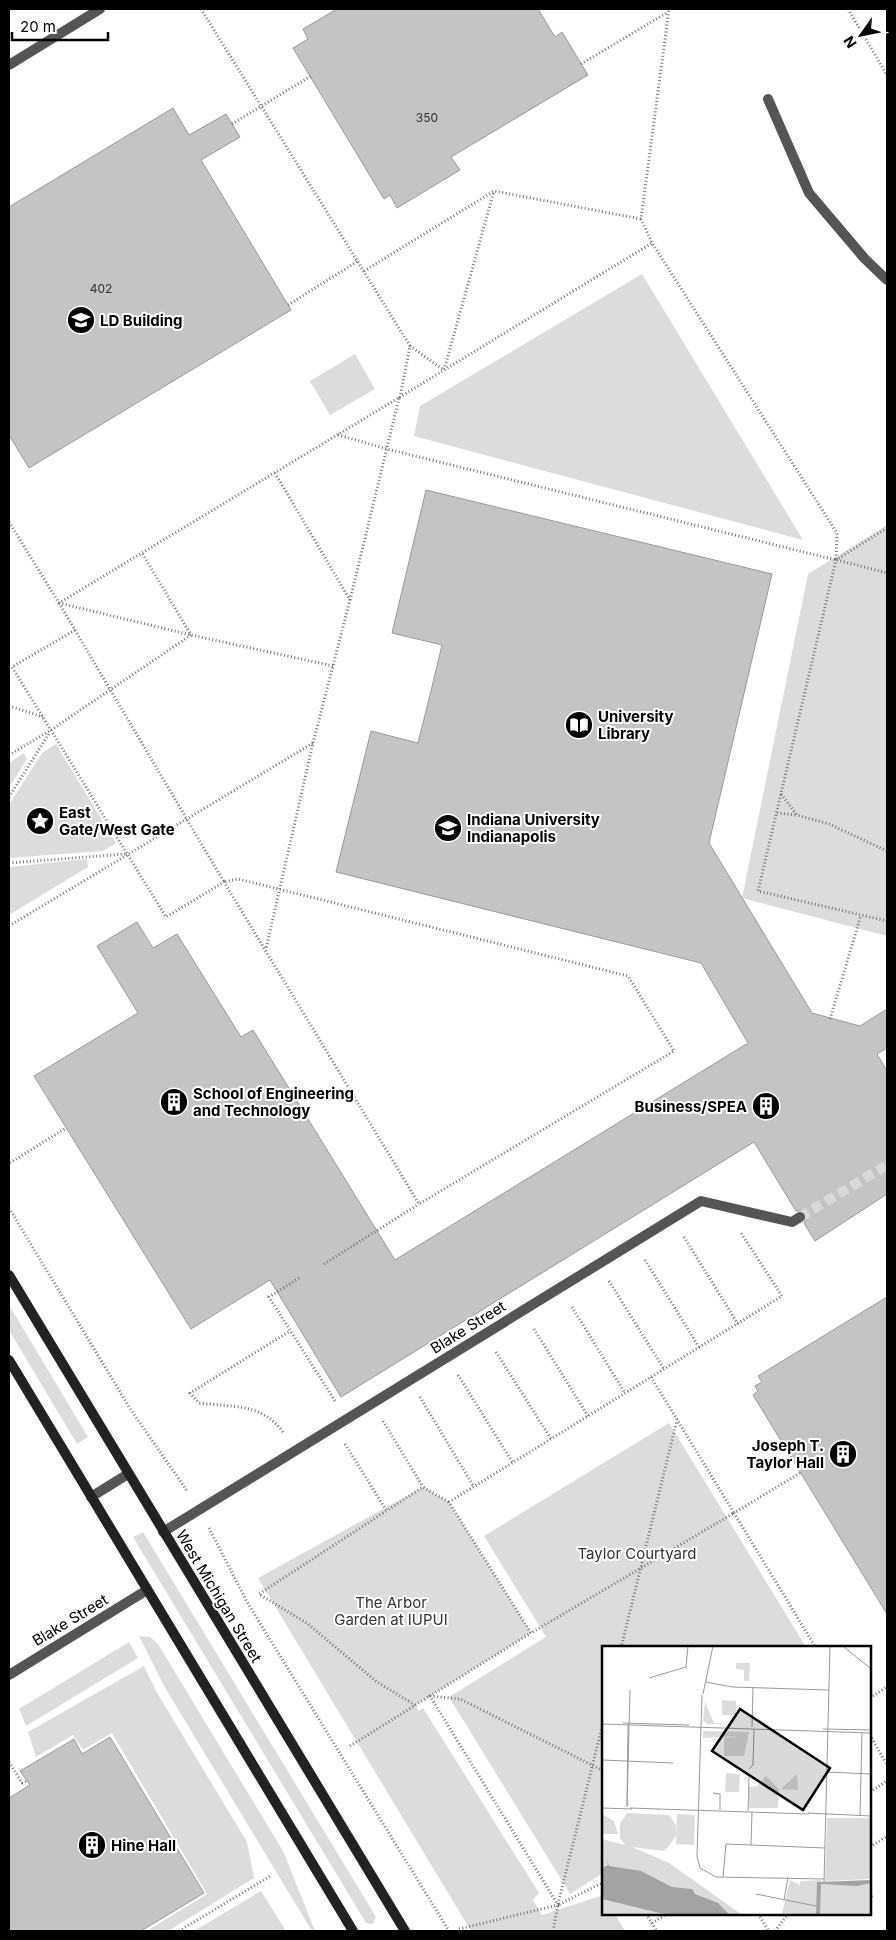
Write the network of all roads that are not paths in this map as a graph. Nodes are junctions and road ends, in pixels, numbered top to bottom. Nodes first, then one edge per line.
1 (96, 10) edge
2 (9, 65) edge
3 (768, 99) dead end
4 (887, 280) edge
5 (800, 1217) tunnel mouth
6 (9, 1275) edge
7 (9, 1360) edge
8 (128, 1474) junction
9 (91, 1497) junction
10 (163, 1532) junction
11 (147, 1590) junction
12 (9, 1675) edge
13 (353, 1931) edge
14 (405, 1931) edge

1 - 2 street
3 - 4 street
5 - 10 street, Blake Street
6 - 8 main road, West Michigan Street
7 - 9 main road
8 - 9 street
8 - 10 main road, West Michigan Street
9 - 11 main road
10 - 14 main road, West Michigan Street
11 - 12 street, Blake Street
11 - 13 main road

